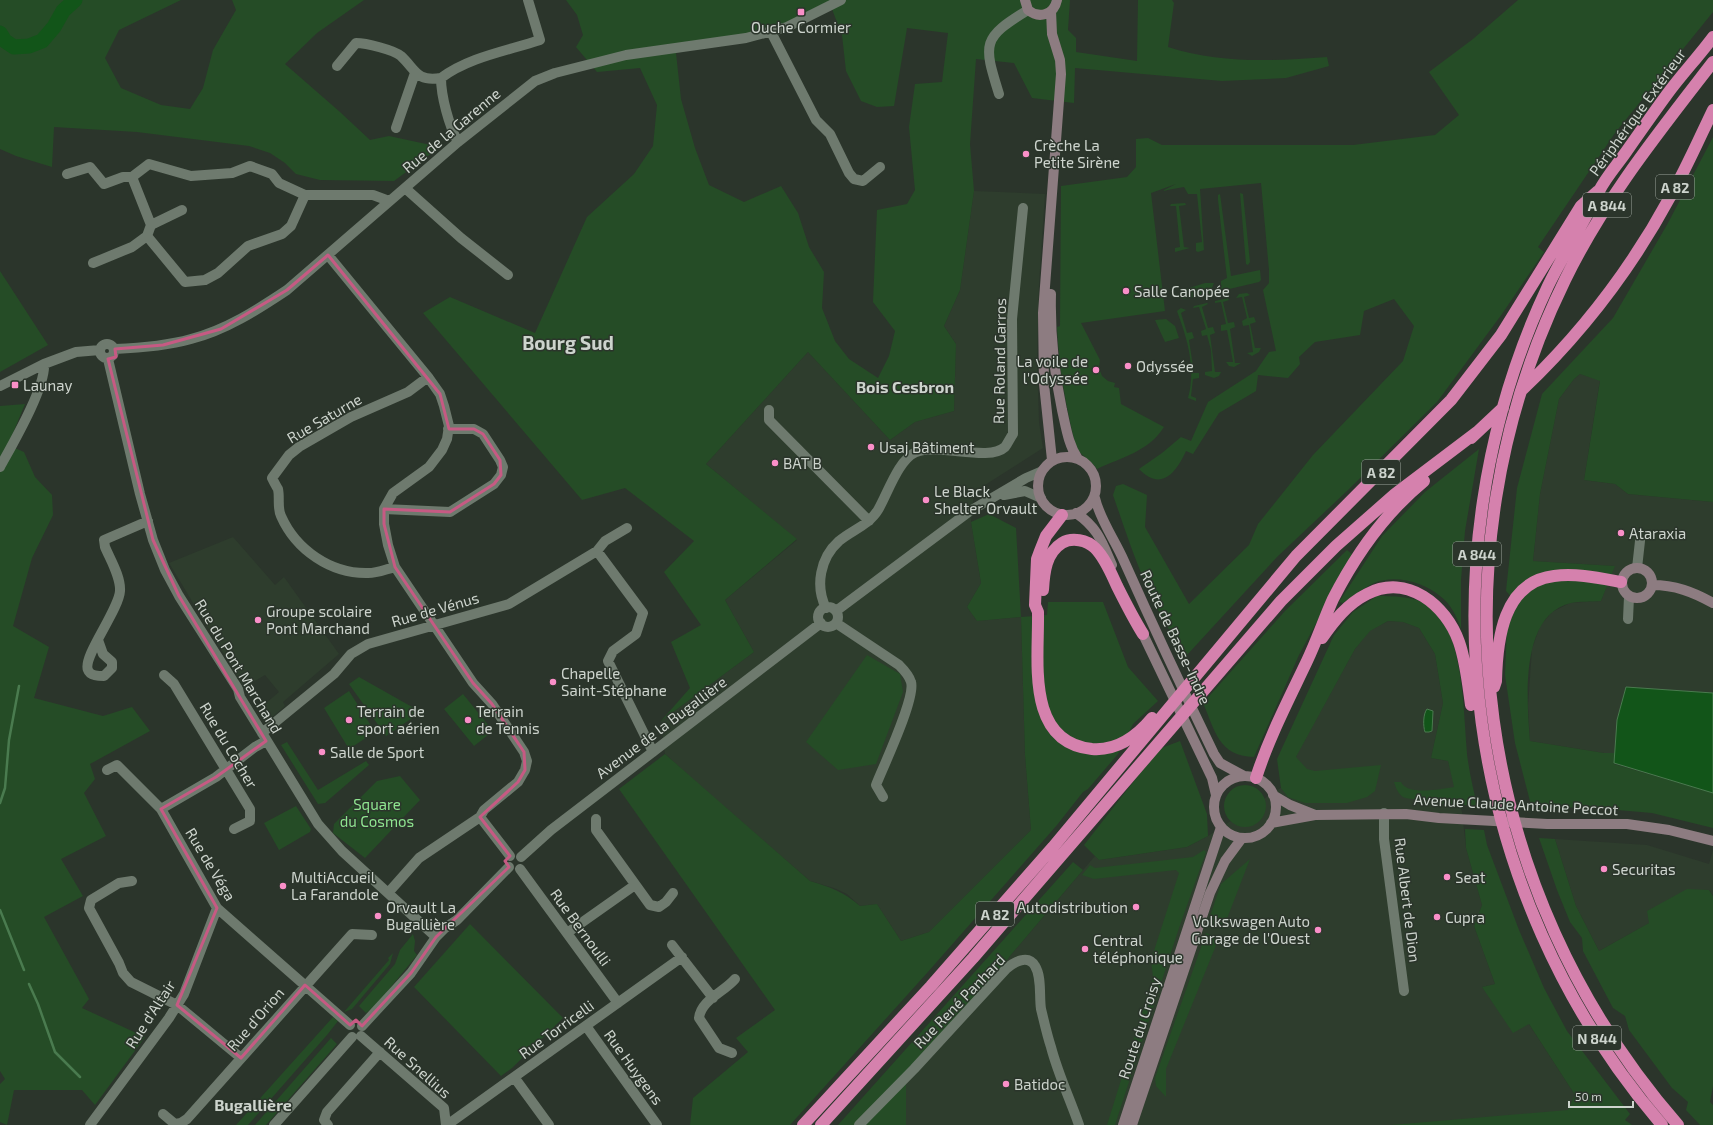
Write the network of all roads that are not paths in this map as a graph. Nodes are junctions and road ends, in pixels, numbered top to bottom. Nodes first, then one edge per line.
1 (528, 0) edge
2 (840, 0) edge
3 (1057, 0) edge
4 (1027, 5) edge
5 (1051, 11) junction
6 (770, 30) junction
7 (1052, 34) junction
8 (1713, 37) edge
9 (1713, 62) edge
10 (338, 66) dead end
11 (415, 73) junction
12 (441, 78) junction
13 (999, 94) dead end
14 (1713, 110) edge
15 (396, 128) dead end
16 (458, 142) junction
17 (880, 167) dead end
18 (67, 174) dead end
19 (132, 177) junction
20 (405, 188) junction
21 (1598, 191) junction
22 (305, 195) junction
23 (389, 201) junction
24 (1023, 208) dead end
25 (182, 210) dead end
26 (151, 225) junction
27 (147, 236) junction
28 (1049, 240) junction
29 (328, 255) junction
30 (93, 263) dead end
31 (508, 275) dead end
32 (115, 349) junction
33 (100, 350) junction
34 (108, 359) junction
35 (44, 364) junction
36 (428, 377) junction
37 (0, 386) edge
38 (769, 410) dead end
39 (448, 429) junction
40 (1477, 432) junction
41 (1078, 459) junction
42 (1052, 460) junction
43 (0, 467) edge
44 (1040, 472) junction
45 (992, 498) junction
46 (1041, 498) junction
47 (1095, 498) junction
48 (384, 509) junction
49 (1076, 513) junction
50 (1062, 515) junction
51 (869, 521) junction
52 (148, 522) junction
53 (627, 528) dead end
54 (1640, 541) dead end
55 (597, 551) junction
56 (395, 567) junction
57 (1637, 568) junction
58 (1621, 582) junction
59 (1652, 585) junction
60 (1629, 597) junction
61 (1713, 603) edge
62 (826, 608) junction
63 (836, 611) junction
64 (1038, 612) junction
65 (1628, 619) dead end
66 (821, 623) junction
67 (836, 623) junction
68 (432, 625) junction
69 (1143, 634) junction
70 (98, 640) dead end
71 (1310, 654) junction
72 (164, 675) dead end
73 (1490, 695) junction
74 (1180, 696) junction
75 (264, 737) junction
76 (653, 752) junction
77 (1487, 760) junction
78 (107, 770) dead end
79 (227, 770) junction
80 (1250, 777) junction
81 (1216, 795) junction
82 (1273, 795) junction
83 (883, 797) dead end
84 (161, 809) junction
85 (1384, 813) junction
86 (1315, 815) junction
87 (480, 817) junction
88 (596, 819) dead end
89 (1271, 824) junction
90 (1221, 827) junction
91 (234, 830) dead end
92 (1242, 838) junction
93 (1713, 841) edge
94 (510, 856) junction
95 (521, 857) junction
96 (509, 867) junction
97 (520, 869) junction
98 (132, 881) dead end
99 (635, 885) junction
100 (388, 893) junction
101 (673, 893) dead end
102 (217, 908) junction
103 (567, 933) junction
104 (372, 935) dead end
105 (436, 937) junction
106 (672, 945) dead end
107 (682, 958) junction
108 (735, 980) dead end
109 (305, 985) junction
110 (1404, 991) dead end
111 (713, 998) junction
112 (618, 1003) junction
113 (178, 1005) junction
114 (586, 1026) junction
115 (358, 1033) junction
116 (380, 1052) junction
117 (732, 1053) dead end
118 (241, 1058) junction
119 (514, 1078) junction
120 (163, 1114) dead end
121 (90, 1125) edge
122 (274, 1125) edge
123 (328, 1125) edge
124 (447, 1125) edge
125 (549, 1125) edge
126 (657, 1125) edge
127 (803, 1125) edge
128 (821, 1125) edge
129 (859, 1125) edge
130 (1079, 1125) edge
131 (1123, 1125) edge
132 (1132, 1125) edge
133 (1662, 1125) edge
134 (1678, 1125) edge

1 - 12 street
2 - 6 street, Rue de la Garenne
3 - 5 main road
4 - 5 main road
4 - 7 main road
4 - 13 street
5 - 7 main road
6 - 16 street, Rue de la Garenne
6 - 17 street
7 - 28 main road
8 - 21 highway, Périphérique Extérieur / A 844
9 - 73 highway, A 844
10 - 11 street
11 - 12 street
11 - 15 street
12 - 16 street
14 - 40 highway, A 82
16 - 20 street, Rue de la Garenne
18 - 19 street
19 - 22 street
19 - 26 street
20 - 23 street, Rue de la Garenne
20 - 31 street
21 - 74 highway, A 82
21 - 77 highway, Périphérique Extérieur / A 844
22 - 23 street
22 - 27 street
23 - 29 street, Rue de la Garenne
24 - 51 street, Rue Roland Garros
25 - 26 street
26 - 27 street
27 - 30 street
28 - 41 main road
28 - 42 main road
29 - 32 street, Rue de la Garenne
29 - 36 street
32 - 33 street, Rue de la Garenne
32 - 34 street
33 - 34 street
33 - 35 street, Rue de la Garenne
34 - 52 street, Rue du Pont Marchand
35 - 37 street, Rue de la Garenne
35 - 43 street
36 - 39 street
36 - 56 street, Rue Saturne
38 - 51 street
39 - 48 street
39 - 48 street
40 - 71 highway
40 - 128 highway, A 82
41 - 42 main road
41 - 47 main road
42 - 44 main road
44 - 45 street
44 - 46 main road
45 - 46 street
45 - 63 street
46 - 50 main road
47 - 49 main road
47 - 80 main road, Route de Basse-Indre
48 - 56 street
49 - 50 main road
49 - 69 main road, Route de Basse-Indre
50 - 64 highway
51 - 62 street
52 - 70 street
52 - 75 street, Rue du Pont Marchand
53 - 55 street, Rue de Vénus
54 - 57 street
55 - 68 street, Rue de Vénus
55 - 76 street
56 - 68 street
57 - 58 main road
57 - 59 main road
58 - 60 main road
58 - 73 highway
59 - 60 main road
59 - 61 main road
60 - 65 street
62 - 63 street
62 - 66 street
63 - 67 street
64 - 69 highway
64 - 74 highway
66 - 67 street
66 - 76 street, Avenue de la Bugallière
67 - 83 street
68 - 75 street, Rue de Vénus
68 - 87 street
69 - 81 main road, Route de Basse-Indre
71 - 77 highway
71 - 80 highway
72 - 79 street, Rue du Cocher
73 - 134 highway, N 844
74 - 127 highway, A 82
75 - 79 street, Rue de Vénus
75 - 100 street, Rue du Pont Marchand
76 - 95 street, Avenue de la Bugallière
77 - 133 highway, Périphérique Extérieur / N 844
78 - 84 street, Rue de Véga
79 - 84 street, Rue de Vénus
79 - 91 street, Rue du Cocher
80 - 81 main road
80 - 82 main road
81 - 90 main road
82 - 86 main road, Avenue Claude Antoine Peccot
82 - 89 main road
84 - 102 street, Rue de Véga
85 - 86 main road, Avenue Claude Antoine Peccot
85 - 93 main road, Avenue Claude Antoine Peccot
85 - 110 street, Rue Albert de Dion
86 - 89 main road, Avenue Claude Antoine Peccot
87 - 94 street
87 - 100 street
88 - 99 street
89 - 92 main road
90 - 92 main road
90 - 131 main road, Route du Croisy
92 - 132 main road, Route du Croisy
94 - 95 street
94 - 96 street
95 - 97 street
96 - 97 street
96 - 105 street
97 - 103 street, Rue Bernoulli
98 - 113 street
99 - 101 street
99 - 103 street
100 - 105 street, Rue du Pont Marchand
102 - 109 street, Rue de Véga
102 - 113 street, Rue d'Altair
103 - 112 street, Rue Bernoulli
104 - 109 street, Rue d'Orion
105 - 115 street
106 - 107 street
107 - 111 street
107 - 112 street, Rue Torricelli
108 - 111 street
109 - 115 street, Rue de Véga
109 - 118 street, Rue d'Orion
111 - 117 street
112 - 114 street, Rue Torricelli
113 - 118 street
113 - 121 street, Rue d'Altair
114 - 119 street, Rue Torricelli
114 - 126 street, Rue Huygens
115 - 116 street, Rue Snellius
115 - 122 street
116 - 123 street
116 - 124 street, Rue Snellius
118 - 120 street, Rue d'Orion
119 - 124 street, Rue Torricelli
119 - 125 street
129 - 130 street, Rue René Panhard

